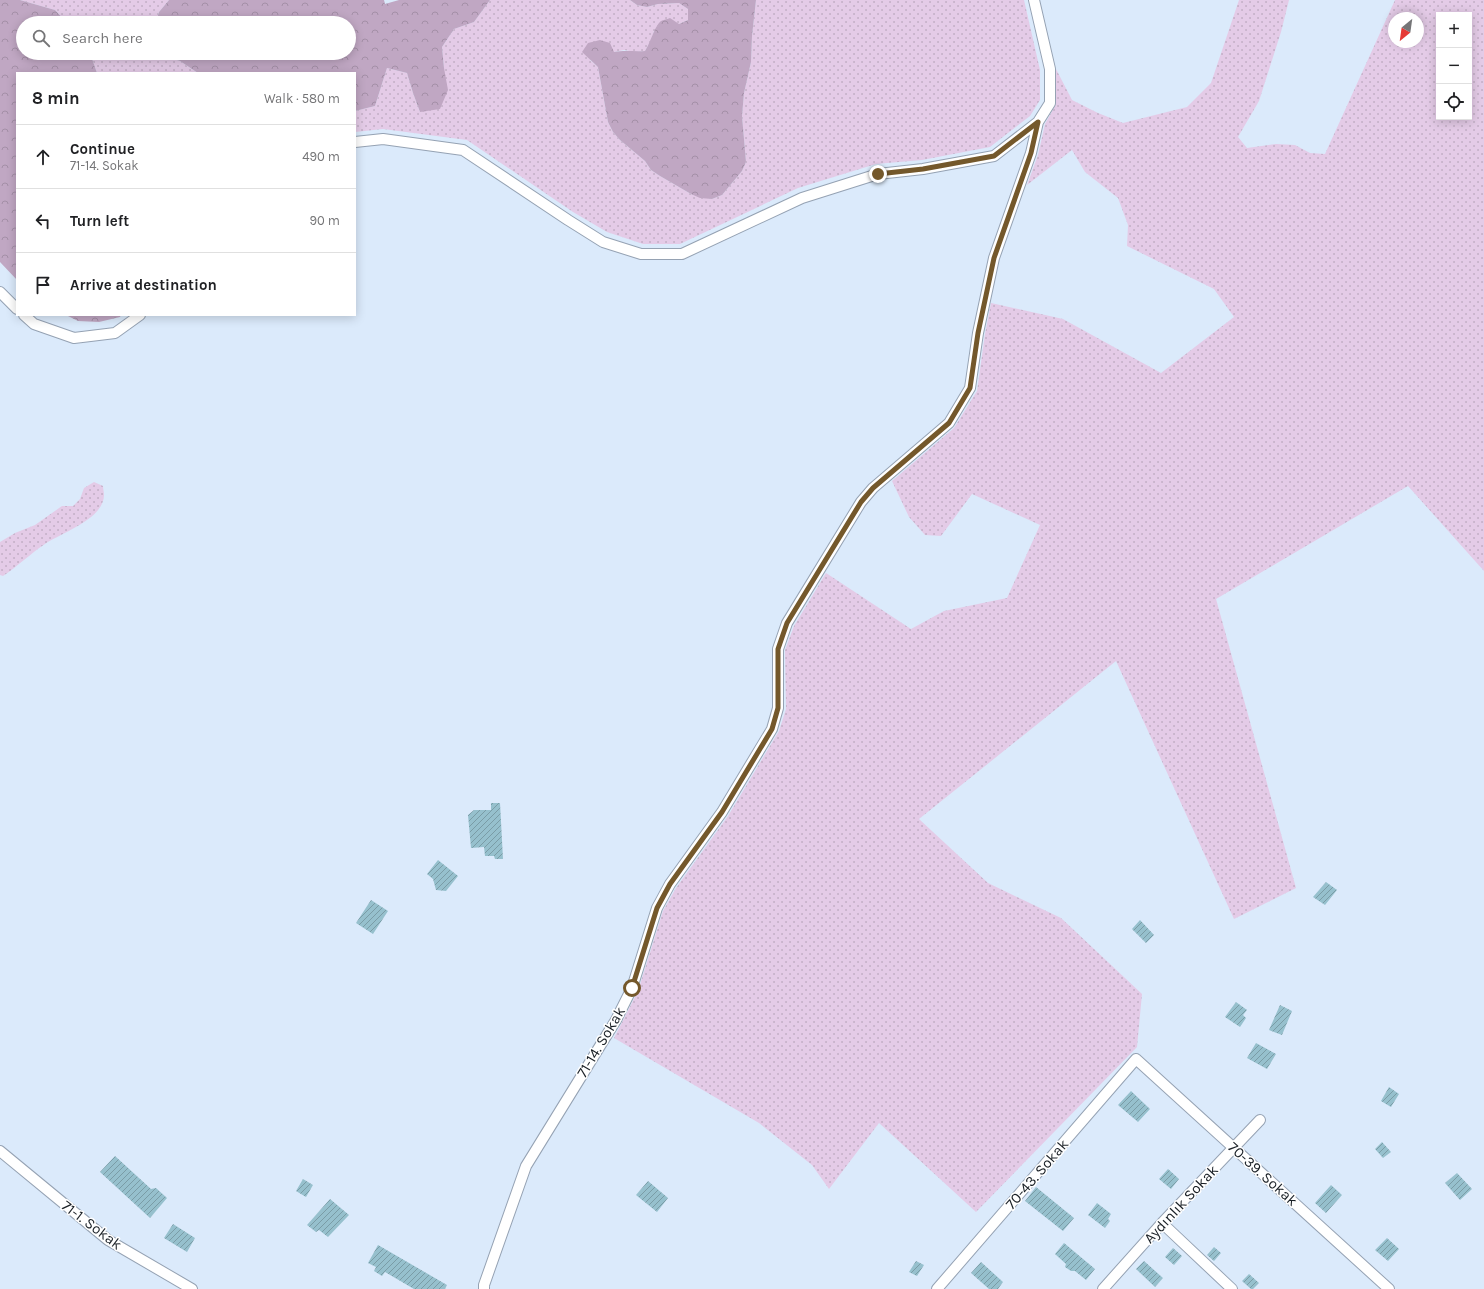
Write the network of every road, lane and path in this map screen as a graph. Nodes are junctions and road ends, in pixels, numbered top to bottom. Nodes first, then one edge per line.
1 (1034, 0) edge
2 (1038, 122) junction
3 (356, 142) edge
4 (0, 292) edge
5 (16, 308) edge
6 (25, 316) edge
7 (139, 316) edge
8 (1136, 1059) joint
9 (1260, 1120) dead end
10 (1234, 1148) junction
11 (0, 1151) edge
12 (1162, 1223) junction
13 (192, 1289) edge
14 (484, 1289) edge
15 (937, 1289) edge
16 (1103, 1289) edge
17 (1232, 1289) edge
18 (1389, 1289) edge

1 - 2 street
2 - 3 street
2 - 14 street, 71-14. Sokak
4 - 5 street
6 - 7 street
8 - 10 street, 70-39. Sokak
8 - 15 street, 70-43. Sokak
9 - 10 street, Aydınlık Sokak
10 - 12 street, Aydınlık Sokak
10 - 18 street, 70-39. Sokak
11 - 13 street, 71-1. Sokak
12 - 16 street, Aydınlık Sokak
12 - 17 street

